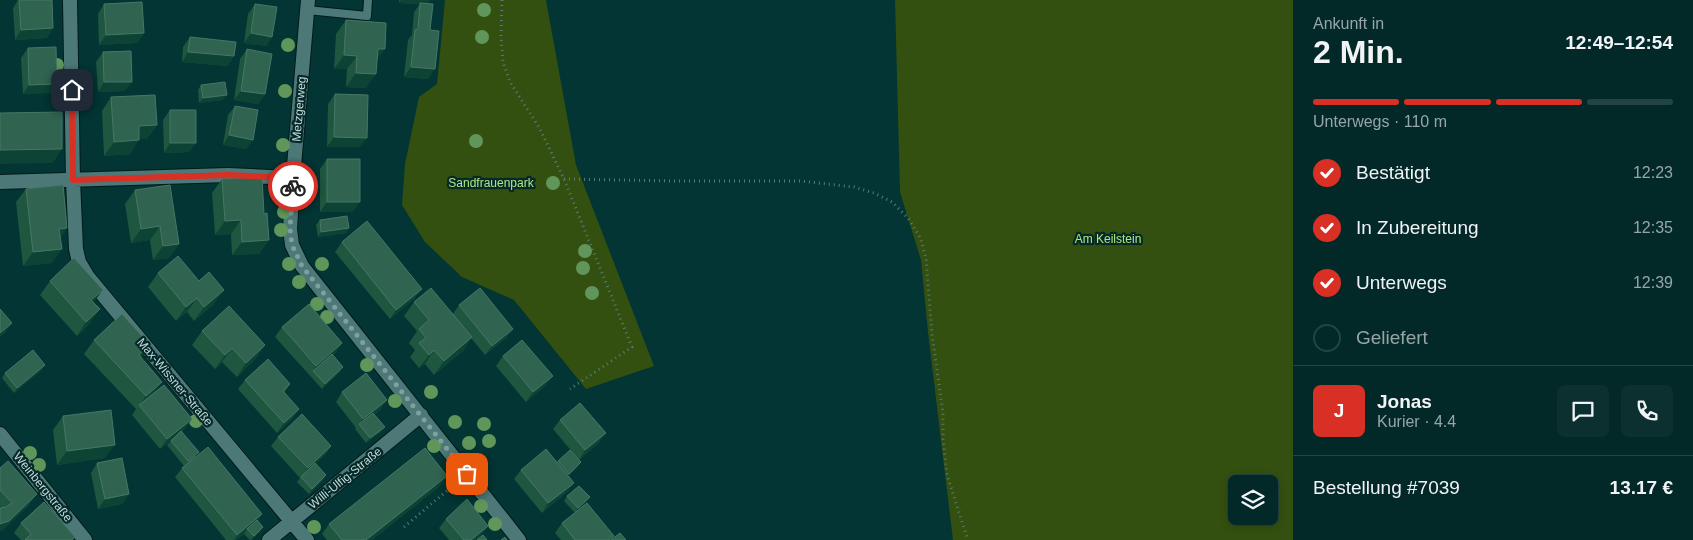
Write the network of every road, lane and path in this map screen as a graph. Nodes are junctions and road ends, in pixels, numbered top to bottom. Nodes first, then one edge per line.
1 (70, 0) edge
2 (368, 0) edge
3 (502, 0) edge
4 (308, 5) edge
5 (293, 178) junction
6 (564, 179) junction
7 (73, 180) junction
8 (0, 182) edge
9 (570, 389) dead end
10 (421, 415) junction
11 (0, 434) edge
12 (467, 474) junction
13 (292, 521) junction
14 (404, 527) dead end
15 (85, 540) edge
16 (269, 540) edge
17 (307, 540) edge
18 (519, 540) edge
19 (968, 540) edge

1 - 7 street
2 - 4 lane
3 - 6 path
4 - 5 street, Metzgerweg
5 - 7 street
5 - 10 street, Metzgerweg
6 - 9 path
6 - 19 path
7 - 8 street
7 - 13 street, Max-Wissner-Straße
10 - 12 street, Metzgerweg
10 - 13 street, Willi-Ulfig-Straße
11 - 15 street, Weinbergstraße
12 - 14 path
12 - 18 street, Metzgerweg
13 - 16 street, Willi-Ulfig-Straße
13 - 17 street, Max-Wissner-Straße

